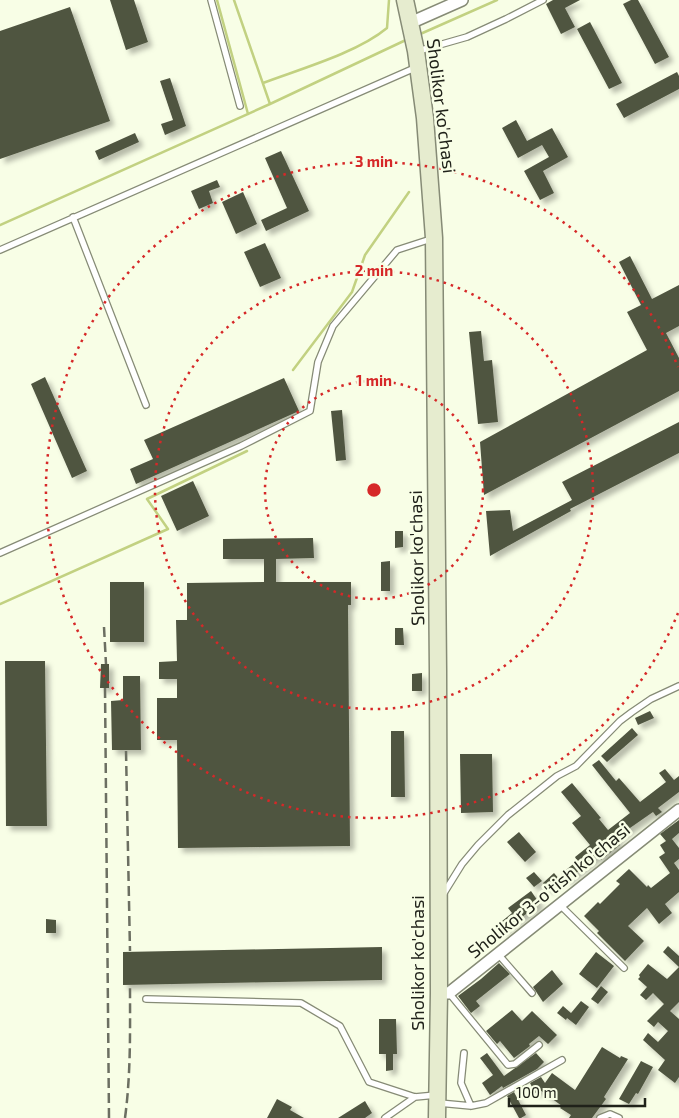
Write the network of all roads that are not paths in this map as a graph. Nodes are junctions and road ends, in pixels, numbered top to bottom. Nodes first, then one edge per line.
1 (211, 0) edge
2 (405, 0) edge
3 (462, 0) edge
4 (543, 0) edge
5 (414, 43) junction
6 (240, 106) dead end
7 (73, 217) junction
8 (434, 238) junction
9 (0, 250) edge
10 (146, 405) dead end
11 (0, 553) edge
12 (679, 686) edge
13 (679, 810) edge
14 (438, 901) junction
15 (560, 905) junction
16 (498, 954) junction
17 (624, 968) dead end
18 (444, 993) junction
19 (532, 993) dead end
20 (146, 999) dead end
21 (539, 1045) dead end
22 (464, 1052) dead end
23 (562, 1060) dead end
24 (415, 1097) junction
25 (437, 1105) edge
26 (471, 1106) junction
27 (385, 1118) edge
28 (600, 1118) edge
29 (619, 1118) edge

1 - 6 lane
2 - 5 street, Sholikor ko'chasi
3 - 5 street
4 - 5 lane
5 - 7 lane
5 - 8 street, Sholikor ko'chasi
7 - 9 lane
7 - 10 lane
8 - 11 lane
8 - 14 street, Sholikor ko'chasi
12 - 14 lane
13 - 15 street, Sholikor 3-o'tish ko'chasi
14 - 18 street, Sholikor ko'chasi
15 - 16 street, Sholikor 3-o'tish ko'chasi
15 - 17 lane
16 - 18 street, Sholikor 3-o'tish ko'chasi
16 - 19 lane
18 - 21 lane
18 - 25 street, Sholikor ko'chasi
20 - 24 lane
22 - 26 lane
23 - 26 lane
24 - 25 lane
24 - 27 lane
25 - 26 lane
28 - 29 lane

